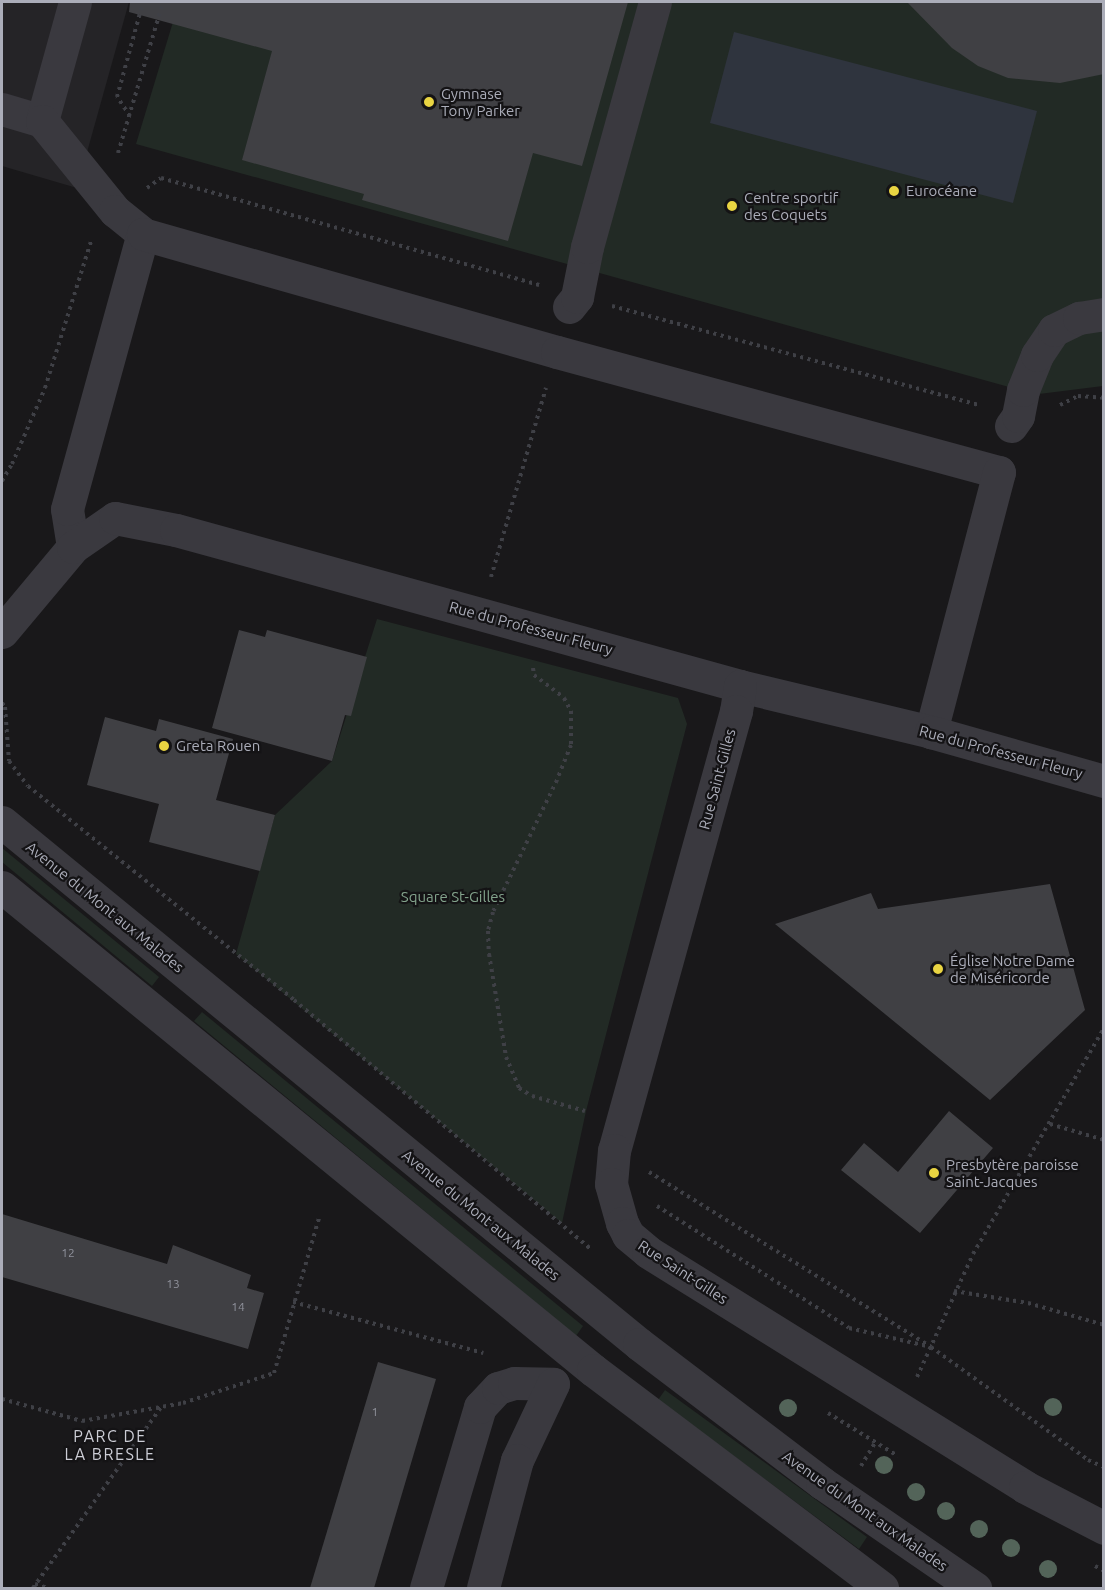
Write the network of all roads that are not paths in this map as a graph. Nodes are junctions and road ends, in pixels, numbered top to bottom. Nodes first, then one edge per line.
1 (75, 2) edge
2 (655, 2) edge
3 (2, 109) edge
4 (42, 121) junction
5 (143, 234) junction
6 (569, 307) dead end
7 (1104, 314) edge
8 (1011, 426) dead end
9 (73, 547) junction
10 (2, 632) edge
11 (740, 686) junction
12 (931, 732) junction
13 (1104, 781) edge
14 (2, 822) edge
15 (2, 887) edge
16 (639, 1344) junction
17 (593, 1370) junction
18 (553, 1384) junction
19 (1104, 1528) edge
20 (426, 1588) edge
21 (483, 1588) edge
22 (882, 1588) edge
23 (975, 1588) edge

1 - 4 street
2 - 6 street
3 - 4 street
4 - 5 street
5 - 9 street
5 - 12 street
7 - 8 street
9 - 10 street, Rue du Professeur Fleury
9 - 11 street, Rue du Professeur Fleury
11 - 12 street, Rue du Professeur Fleury
11 - 19 street, Rue Saint-Gilles
12 - 13 street, Rue du Professeur Fleury
14 - 16 street, Avenue du Mont aux Malades
15 - 17 street
16 - 17 street
16 - 23 street, Avenue du Mont aux Malades
17 - 18 street
17 - 22 street
18 - 20 street
18 - 21 street

